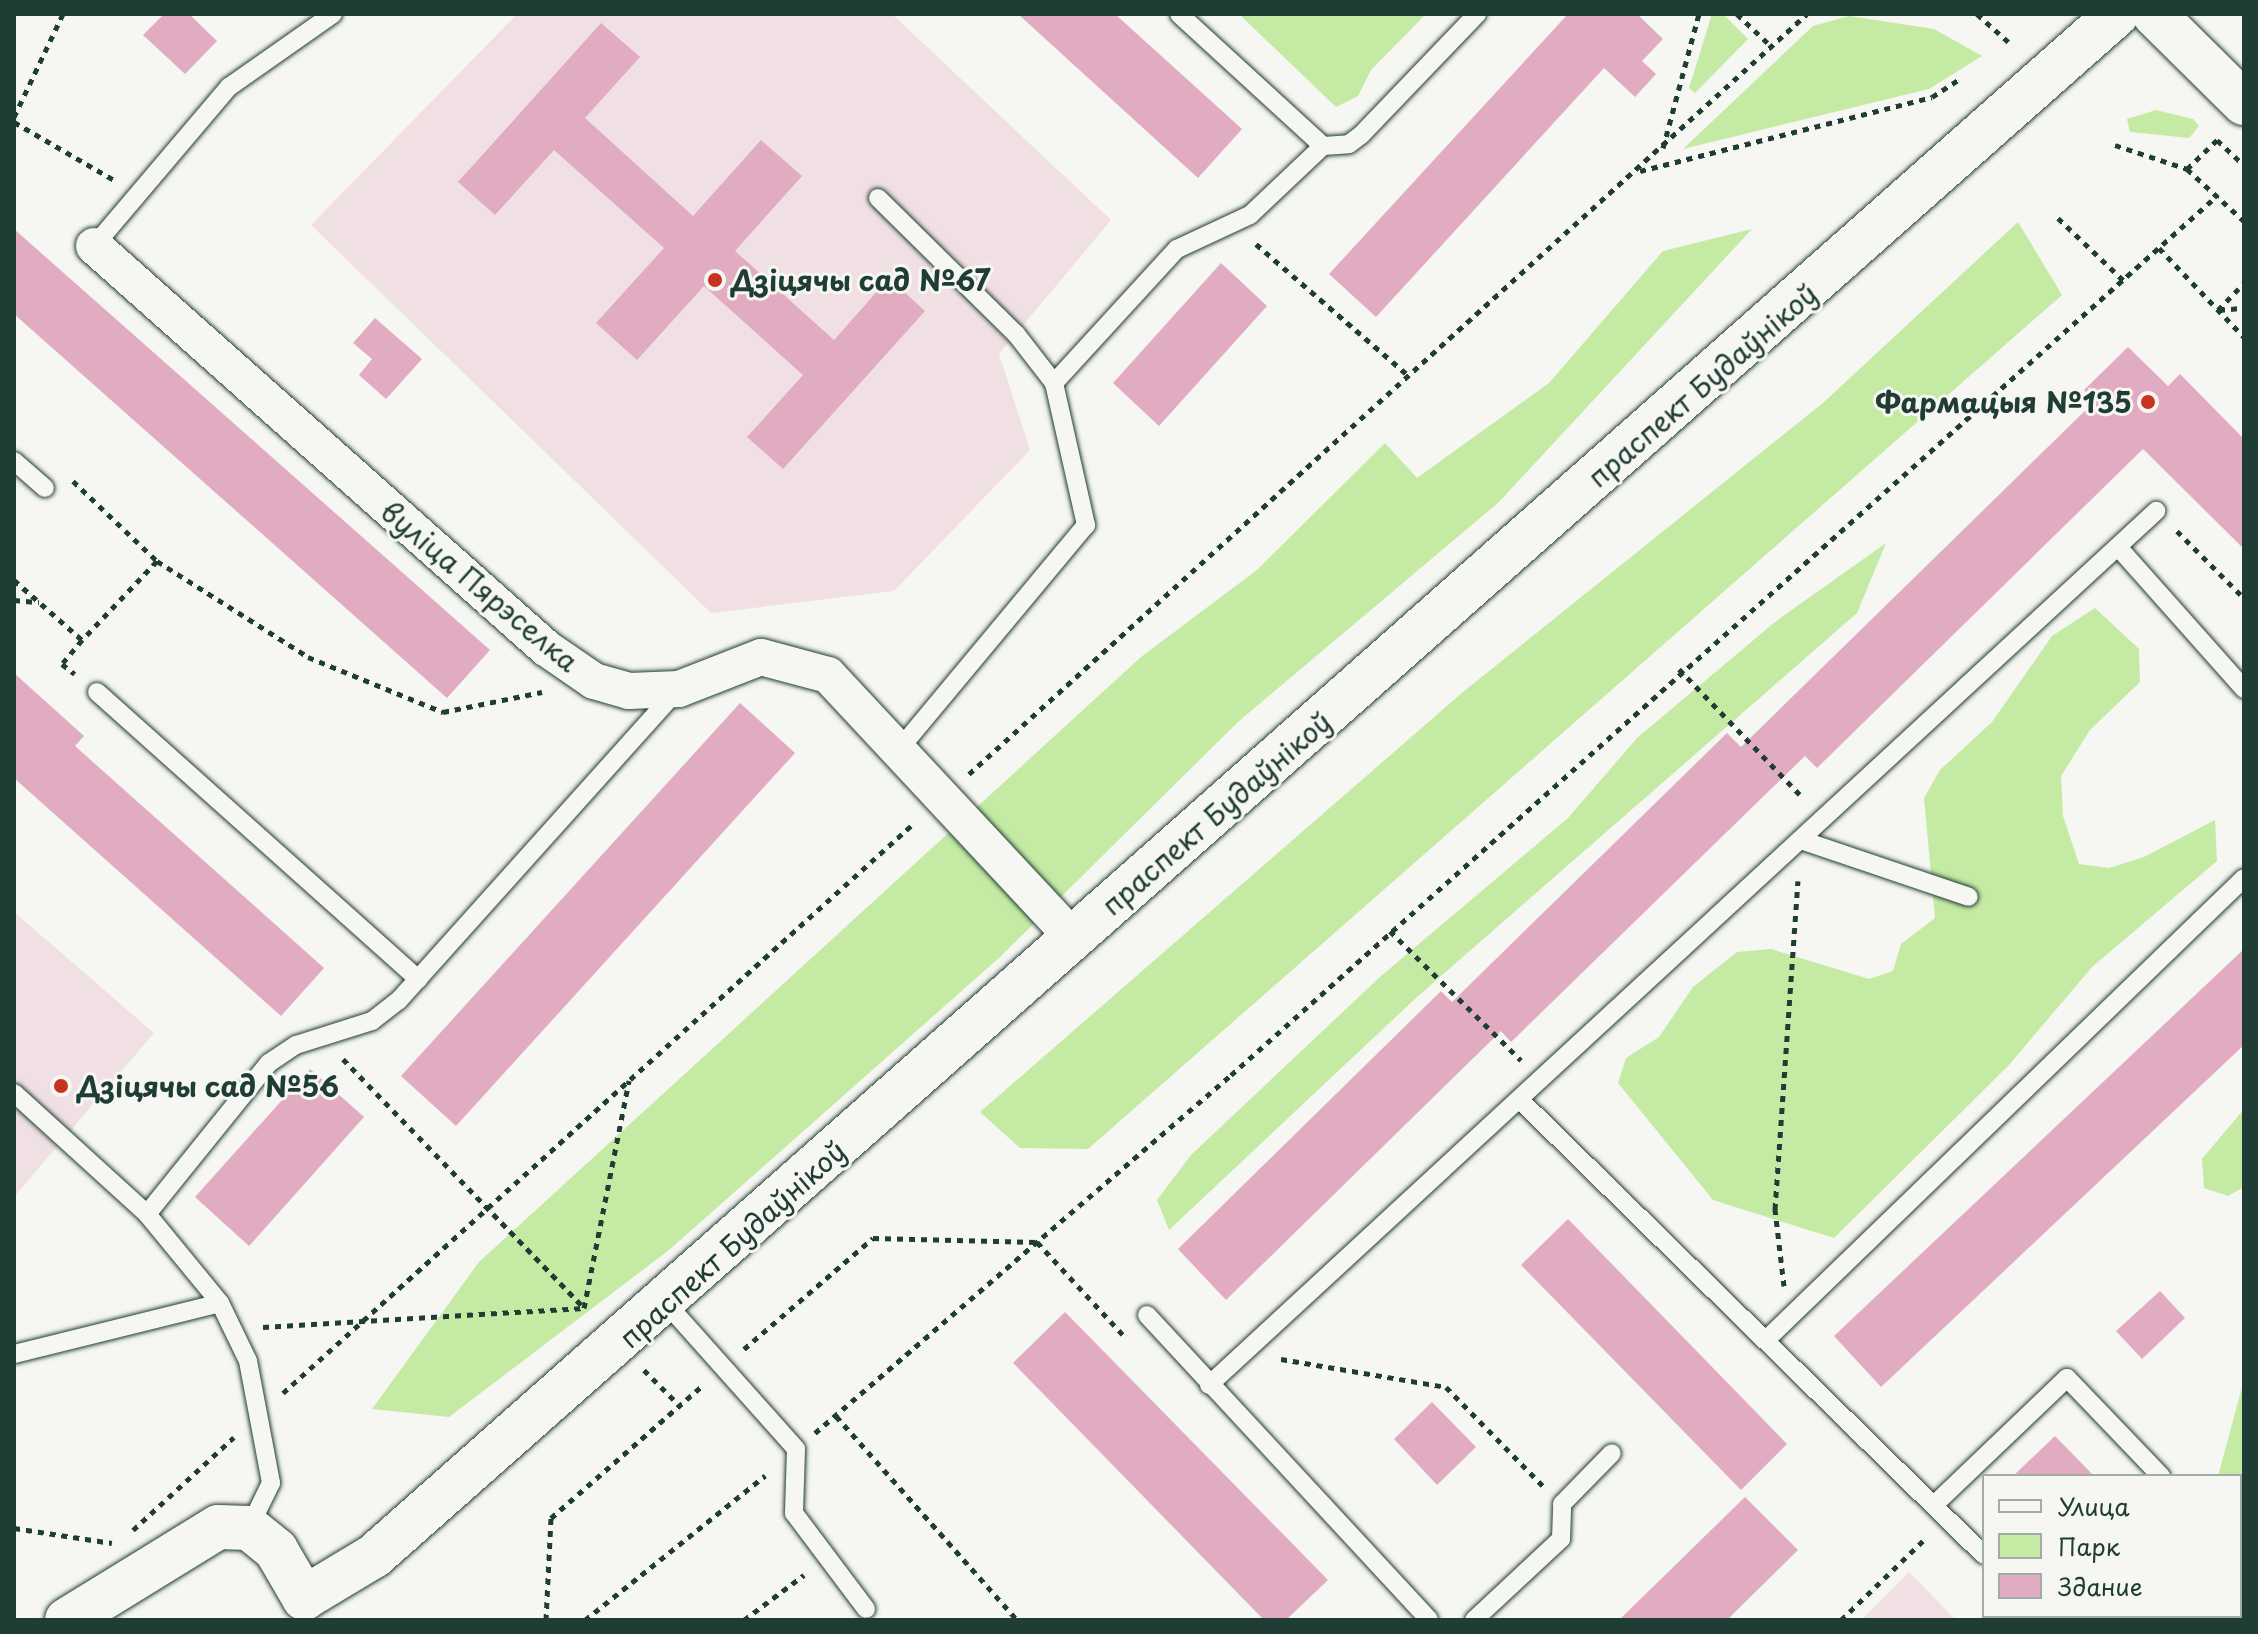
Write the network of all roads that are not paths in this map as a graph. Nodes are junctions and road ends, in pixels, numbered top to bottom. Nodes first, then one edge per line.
1 (333, 14) edge
2 (1179, 14) edge
3 (1477, 14) edge
4 (2117, 14) edge
5 (2154, 14) edge
6 (2244, 103) edge
7 (1323, 146) junction
8 (878, 198) dead end
9 (94, 246) joint
10 (1054, 383) junction
11 (14, 461) edge
12 (45, 488) dead end
13 (2156, 511) road end
14 (2118, 547) junction
15 (679, 689) junction
16 (2244, 689) edge
17 (97, 692) road end
18 (901, 747) junction
19 (1801, 840) junction
20 (2244, 878) edge
21 (1969, 897) dead end
22 (1074, 939) junction
23 (418, 979) junction
24 (14, 1093) edge
25 (1521, 1101) junction
26 (147, 1214) junction
27 (220, 1303) junction
28 (666, 1303) junction
29 (1147, 1315) dead end
30 (1767, 1339) junction
31 (14, 1354) edge
32 (1209, 1385) junction
33 (1612, 1453) dead end
34 (2159, 1474) edge
35 (1941, 1511) junction
36 (249, 1528) junction
37 (1982, 1553) edge
38 (311, 1609) edge
39 (866, 1609) dead end
40 (67, 1620) edge
41 (1429, 1620) edge
42 (1474, 1620) edge

1 - 9 lane
2 - 7 lane
3 - 7 lane
4 - 22 street, праспект Будаўнікоў
5 - 6 street
7 - 10 lane
8 - 10 lane
9 - 15 street, вуліца Пярэселка
10 - 18 lane
11 - 12 lane
13 - 14 lane
14 - 16 lane
14 - 19 lane
15 - 18 street, вуліца Пярэселка
15 - 23 lane
17 - 23 lane
18 - 22 street, вуліца Пярэселка
19 - 21 lane
19 - 25 lane
20 - 30 lane
22 - 28 street, праспект Будаўнікоў
23 - 26 lane
24 - 26 lane
25 - 30 lane
25 - 32 lane
26 - 27 lane
27 - 31 lane
27 - 36 lane
28 - 38 street, праспект Будаўнікоў
28 - 39 lane
29 - 32 lane
30 - 35 lane
32 - 41 lane
33 - 42 lane
34 - 35 lane
35 - 37 lane
36 - 38 street
36 - 40 street

